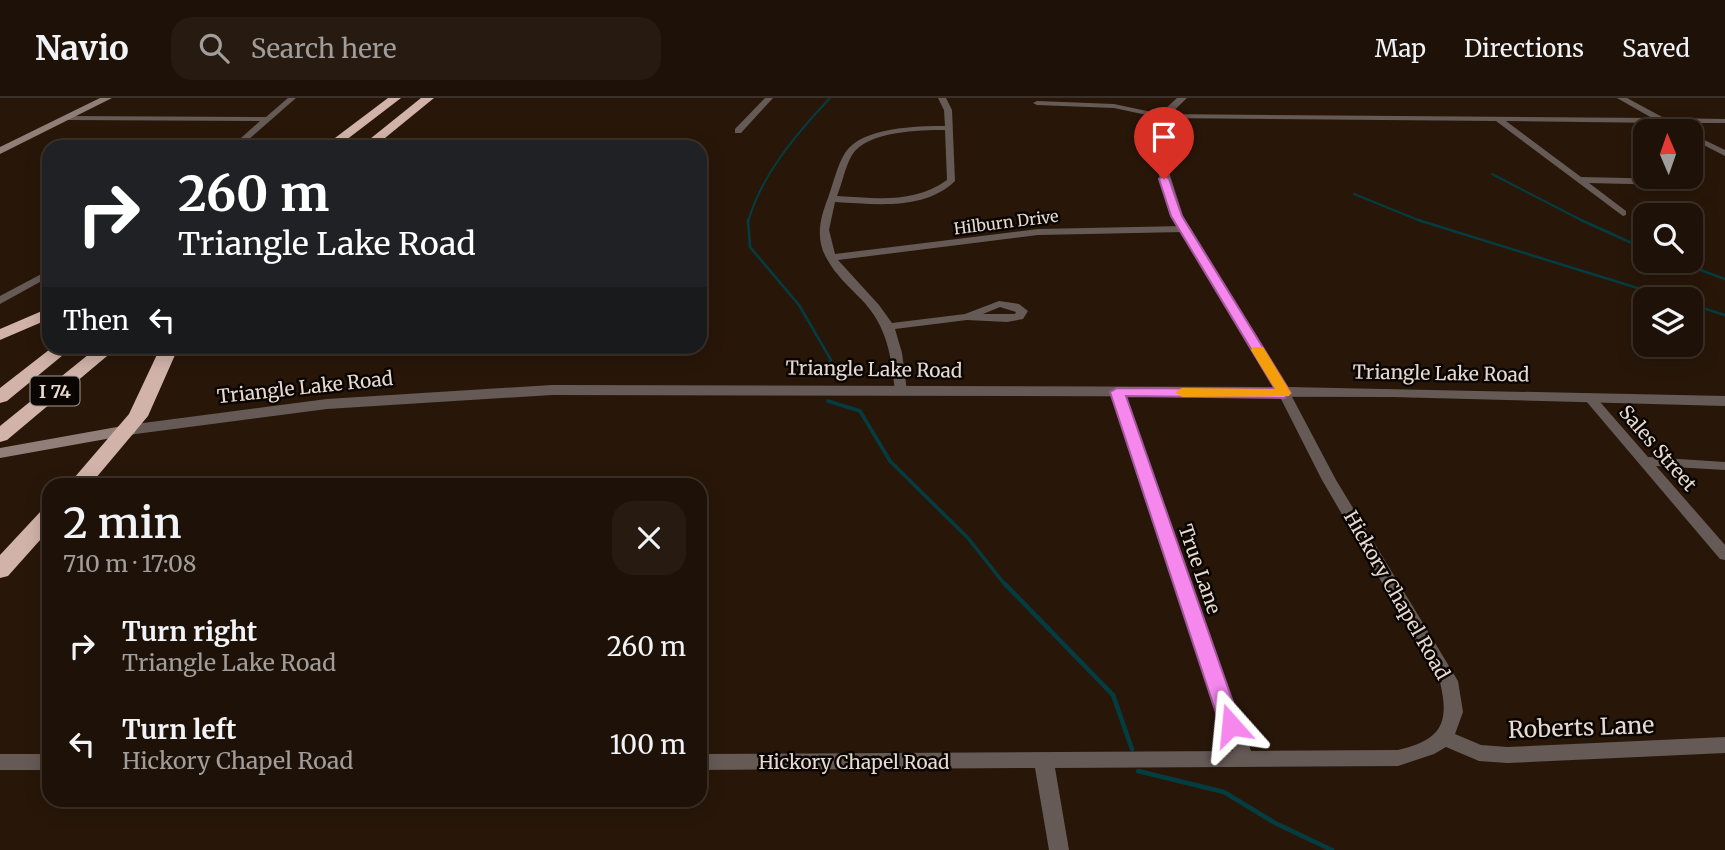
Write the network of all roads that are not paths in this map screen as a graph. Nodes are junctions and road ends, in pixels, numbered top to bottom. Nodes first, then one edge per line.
1 (107, 98) edge
2 (292, 98) edge
3 (395, 98) edge
4 (428, 98) edge
5 (769, 98) edge
6 (942, 98) edge
7 (1182, 98) edge
8 (1621, 98) edge
9 (1037, 103) dead end
10 (1161, 116) junction
11 (68, 118) junction
12 (267, 118) junction
13 (1498, 119) junction
14 (1658, 119) edge
15 (1633, 120) edge
16 (1703, 121) edge
17 (1725, 121) edge
18 (949, 128) junction
19 (738, 131) dead end
20 (242, 140) edge
21 (339, 140) edge
22 (375, 140) edge
23 (1703, 142) edge
24 (0, 151) edge
25 (1725, 153) edge
26 (1579, 180) junction
27 (1633, 181) edge
28 (834, 199) junction
29 (1623, 213) dead end
30 (1184, 229) junction
31 (831, 258) junction
32 (42, 277) edge
33 (0, 301) edge
34 (42, 316) edge
35 (967, 317) dead end
36 (887, 327) junction
37 (0, 335) edge
38 (56, 354) edge
39 (101, 354) edge
40 (166, 354) edge
41 (901, 391) junction
42 (1117, 392) junction
43 (1284, 393) junction
44 (0, 397) edge
45 (1590, 398) junction
46 (1725, 401) edge
47 (128, 430) junction
48 (0, 436) edge
49 (0, 453) edge
50 (1644, 461) junction
51 (1725, 466) edge
52 (84, 478) edge
53 (42, 524) edge
54 (1725, 555) edge
55 (0, 570) edge
56 (1443, 737) junction
57 (1725, 745) edge
58 (1245, 760) junction
59 (0, 762) edge
60 (42, 762) edge
61 (707, 762) edge
62 (1044, 762) junction
63 (1059, 850) edge

1 - 11 main road
2 - 12 street
3 - 21 highway
4 - 22 highway
5 - 19 street
6 - 18 street
7 - 10 street
8 - 14 street
9 - 10 street
10 - 13 street
10 - 30 street, Hickory Chapel Road
11 - 12 street
11 - 24 main road
12 - 20 street
13 - 15 street
13 - 26 street
16 - 17 street
18 - 28 street
18 - 28 street
23 - 25 street
26 - 27 street
26 - 29 street
28 - 31 street
30 - 31 street, Hilburn Drive
30 - 43 street, Hickory Chapel Road
31 - 36 street
32 - 33 street
34 - 37 highway
35 - 36 street
36 - 41 street
38 - 44 highway, I 74
39 - 48 highway, I 74
40 - 47 highway
41 - 42 street, Triangle Lake Road
41 - 47 street, Triangle Lake Road
42 - 43 street, Triangle Lake Road
42 - 58 street, True Lane
43 - 45 street, Triangle Lake Road
43 - 56 street, Hickory Chapel Road
45 - 46 street, Triangle Lake Road
45 - 50 street, Sales Street
47 - 49 main road, Triangle Lake Road
47 - 52 highway
50 - 51 street
50 - 54 street, Sales Street
53 - 55 highway
56 - 57 street, Roberts Lane
56 - 58 street, Hickory Chapel Road
58 - 62 street, Hickory Chapel Road
59 - 60 street
61 - 62 street, Hickory Chapel Road
62 - 63 street

